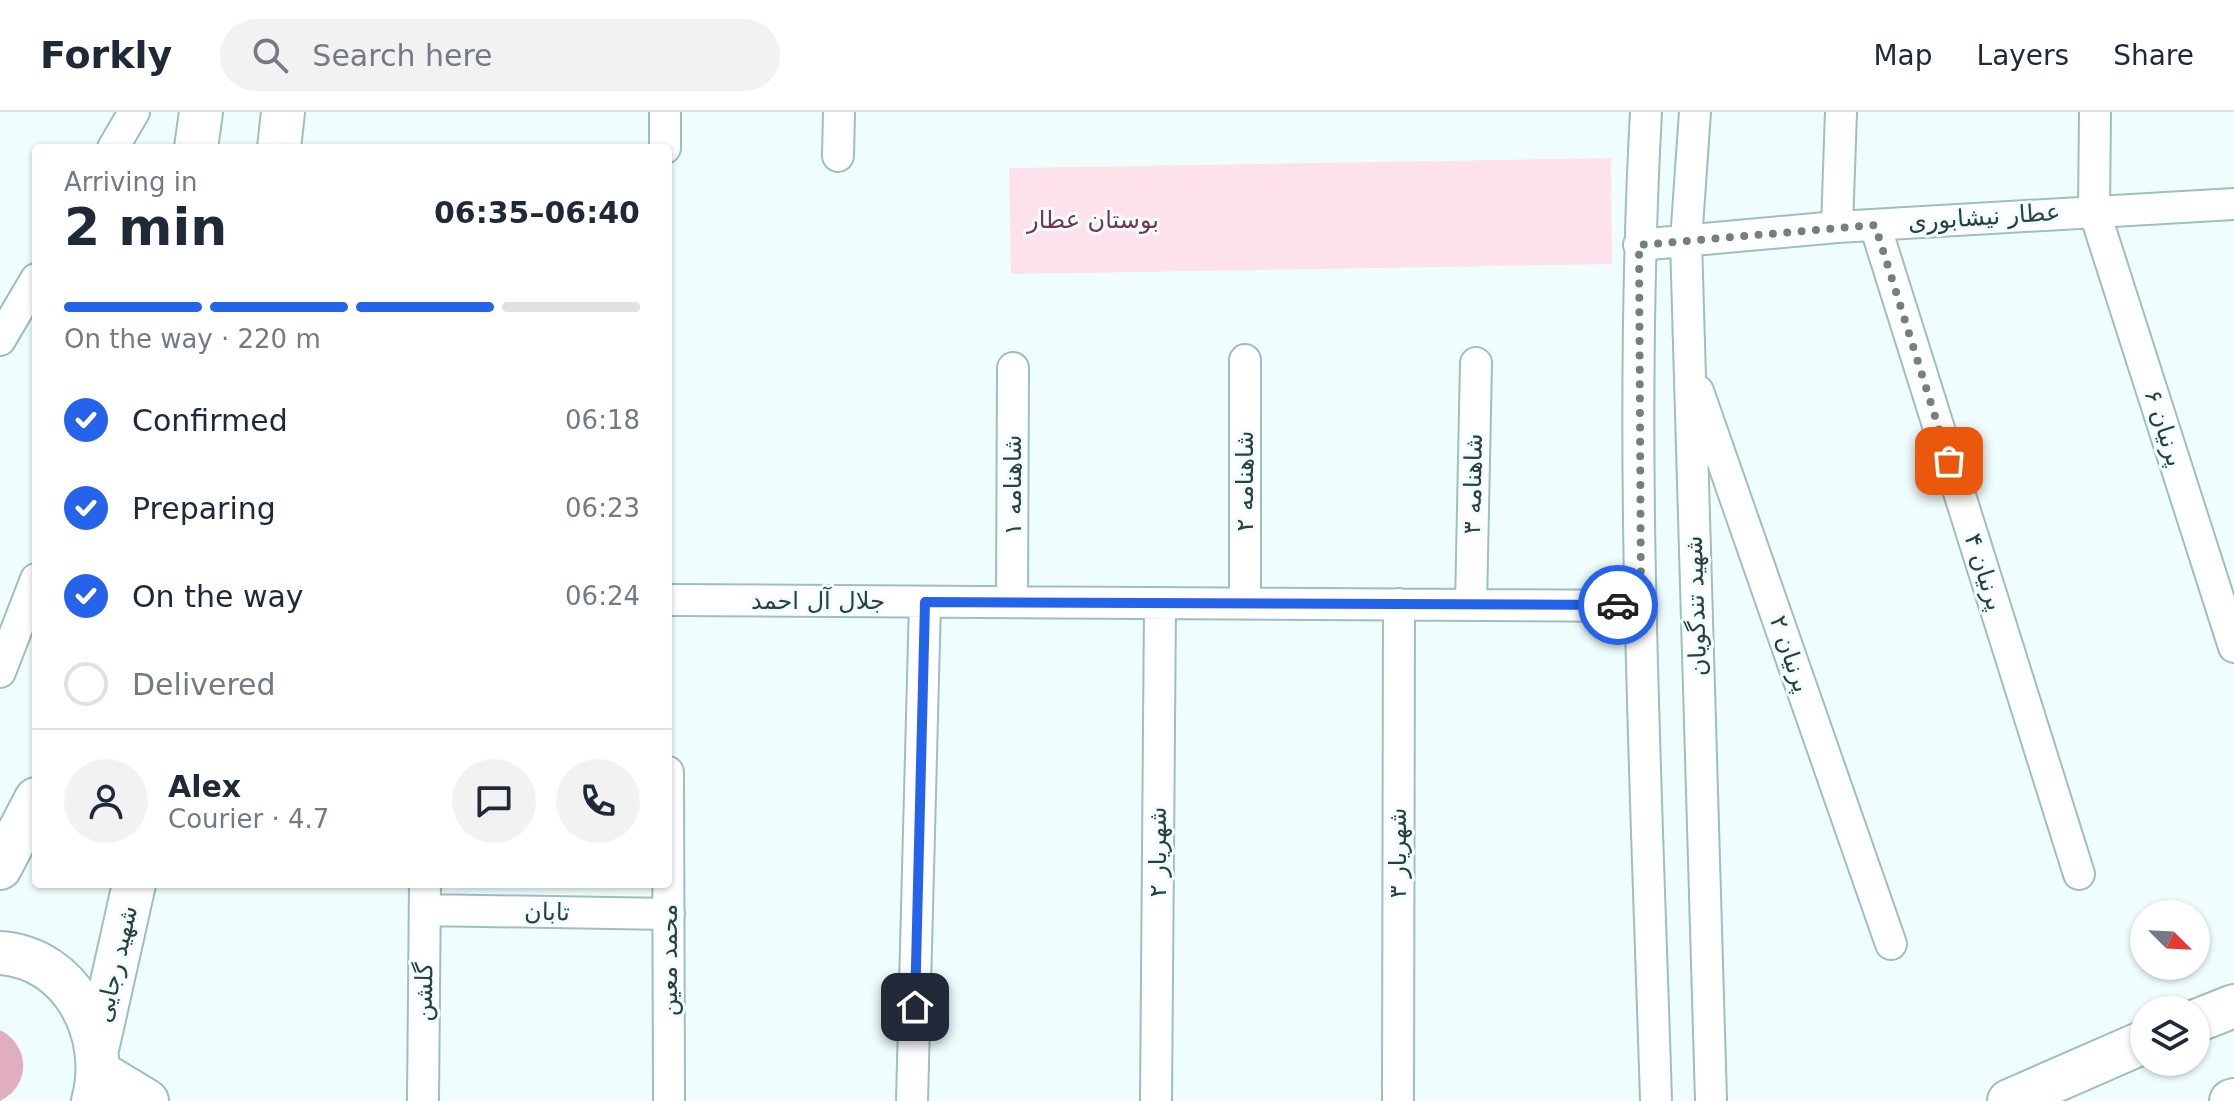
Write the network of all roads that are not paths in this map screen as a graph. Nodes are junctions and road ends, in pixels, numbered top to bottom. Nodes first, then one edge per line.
1 (137, 112) edge
2 (283, 112) edge
3 (665, 112) edge
4 (839, 112) edge
5 (1646, 112) edge
6 (1695, 112) edge
7 (1841, 112) edge
8 (2095, 112) edge
9 (116, 144) edge
10 (134, 144) edge
11 (279, 144) edge
12 (665, 144) edge
13 (838, 156) dead end
14 (2234, 204) edge
15 (2094, 210) junction
16 (1875, 225) junction
17 (1837, 227) junction
18 (1686, 241) junction
19 (1639, 245) junction
20 (32, 286) edge
21 (0, 340) edge
22 (1245, 360) dead end
23 (1476, 363) dead end
24 (1689, 364) junction
25 (1013, 368) dead end
26 (32, 589) edge
27 (672, 600) edge
28 (925, 602) junction
29 (1012, 602) junction
30 (1160, 603) junction
31 (1245, 603) junction
32 (1399, 604) junction
33 (1471, 605) junction
34 (1641, 606) junction
35 (2234, 647) edge
36 (0, 672) edge
37 (32, 807) edge
38 (0, 868) edge
39 (2079, 874) dead end
40 (133, 888) edge
41 (669, 888) edge
42 (425, 897) edge
43 (669, 914) junction
44 (1891, 944) dead end
45 (0, 953) edge
46 (2234, 1006) edge
47 (2210, 1015) edge
48 (2130, 1048) edge
49 (97, 1073) edge
50 (147, 1101) edge
51 (423, 1101) edge
52 (669, 1101) edge
53 (912, 1101) edge
54 (1156, 1101) edge
55 (1398, 1101) edge
56 (1656, 1101) edge
57 (1711, 1101) edge
58 (2009, 1101) edge

1 - 9 street
1 - 10 street
2 - 11 main road
3 - 12 street
4 - 13 street
5 - 19 street
6 - 18 street, شهید تندگویان
7 - 17 street
8 - 15 street, پرنیان ۶
14 - 15 street, عطار نیشابوری
15 - 16 street, عطار نیشابوری
15 - 35 street, پرنیان ۶
16 - 17 street, عطار نیشابوری
16 - 39 street, پرنیان ۴
17 - 18 street, عطار نیشابوری
18 - 19 street, عطار نیشابوری
18 - 24 street, شهید تندگویان
19 - 34 street
20 - 21 street
22 - 31 street, شاهنامه ۲
23 - 33 street, شاهنامه ۳
24 - 44 street, پرنیان ۲
24 - 57 street, شهید تندگویان
25 - 29 street, شاهنامه ۱
26 - 36 street
27 - 28 street, جلال آل احمد
28 - 29 street, جلال آل احمد
28 - 53 street
29 - 30 street, جلال آل احمد
30 - 31 street, جلال آل احمد
30 - 54 street, شهریار ۲
31 - 32 street, جلال آل احمد
32 - 33 street, جلال آل احمد
32 - 55 street, شهریار ۳
33 - 34 street, جلال آل احمد
34 - 56 street
37 - 38 main road
40 - 49 main road, شهید رجایی
41 - 43 street, محمد معین
42 - 43 street, تابان
42 - 51 street, گلشن
43 - 52 street, محمد معین
45 - 49 main road
46 - 47 main road
48 - 58 main road
49 - 50 main road

